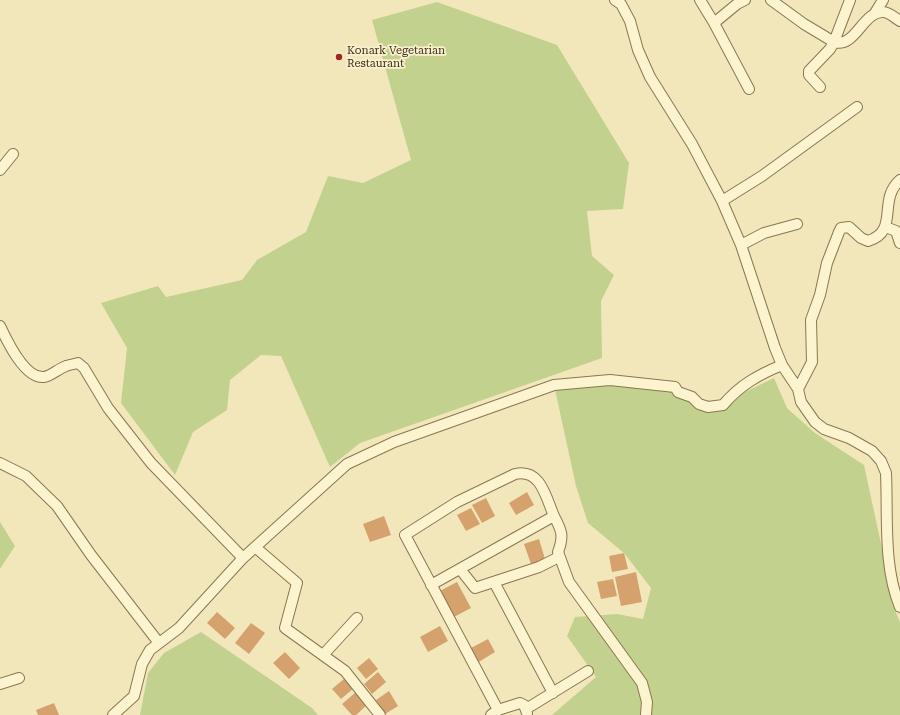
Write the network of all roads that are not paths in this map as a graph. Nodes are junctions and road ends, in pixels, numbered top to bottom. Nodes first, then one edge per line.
1 (615, 0) edge
2 (700, 0) edge
3 (745, 0) edge
4 (771, 0) edge
5 (850, 0) edge
6 (883, 0) edge
7 (875, 13) junction
8 (900, 21) edge
9 (714, 23) junction
10 (834, 42) junction
11 (820, 87) dead end
12 (749, 89) dead end
13 (857, 107) dead end
14 (13, 154) dead end
15 (0, 170) edge
16 (900, 180) edge
17 (722, 201) junction
18 (797, 224) dead end
19 (888, 228) junction
20 (900, 243) edge
21 (741, 245) junction
22 (0, 326) edge
23 (782, 365) junction
24 (798, 389) junction
25 (0, 463) edge
26 (554, 516) junction
27 (255, 547) junction
28 (560, 557) junction
29 (242, 558) junction
30 (460, 569) junction
31 (494, 582) junction
32 (431, 585) junction
33 (900, 607) edge
34 (357, 618) dead end
35 (159, 643) junction
36 (322, 655) junction
37 (588, 671) dead end
38 (19, 678) dead end
39 (0, 684) edge
40 (553, 693) junction
41 (527, 712) edge
42 (494, 713) edge
43 (113, 715) edge
44 (380, 715) edge
45 (646, 715) edge

1 - 17 street
2 - 9 street
3 - 9 street
4 - 10 street
5 - 10 street
6 - 7 street
7 - 8 street
7 - 10 street
9 - 12 street
10 - 11 street
13 - 17 street
14 - 15 street
16 - 19 street
17 - 21 street
18 - 21 street
19 - 20 street
19 - 24 street
21 - 23 street
22 - 29 street
23 - 24 street
23 - 27 street
24 - 33 street
25 - 35 street
26 - 28 street
26 - 30 street
26 - 32 street
27 - 29 street
27 - 36 street
28 - 31 street
28 - 45 street
29 - 35 street
30 - 31 street
30 - 32 street
31 - 40 street
32 - 42 street
34 - 36 street
35 - 43 street
36 - 44 street
37 - 40 street
38 - 39 street
40 - 41 street
41 - 42 street

